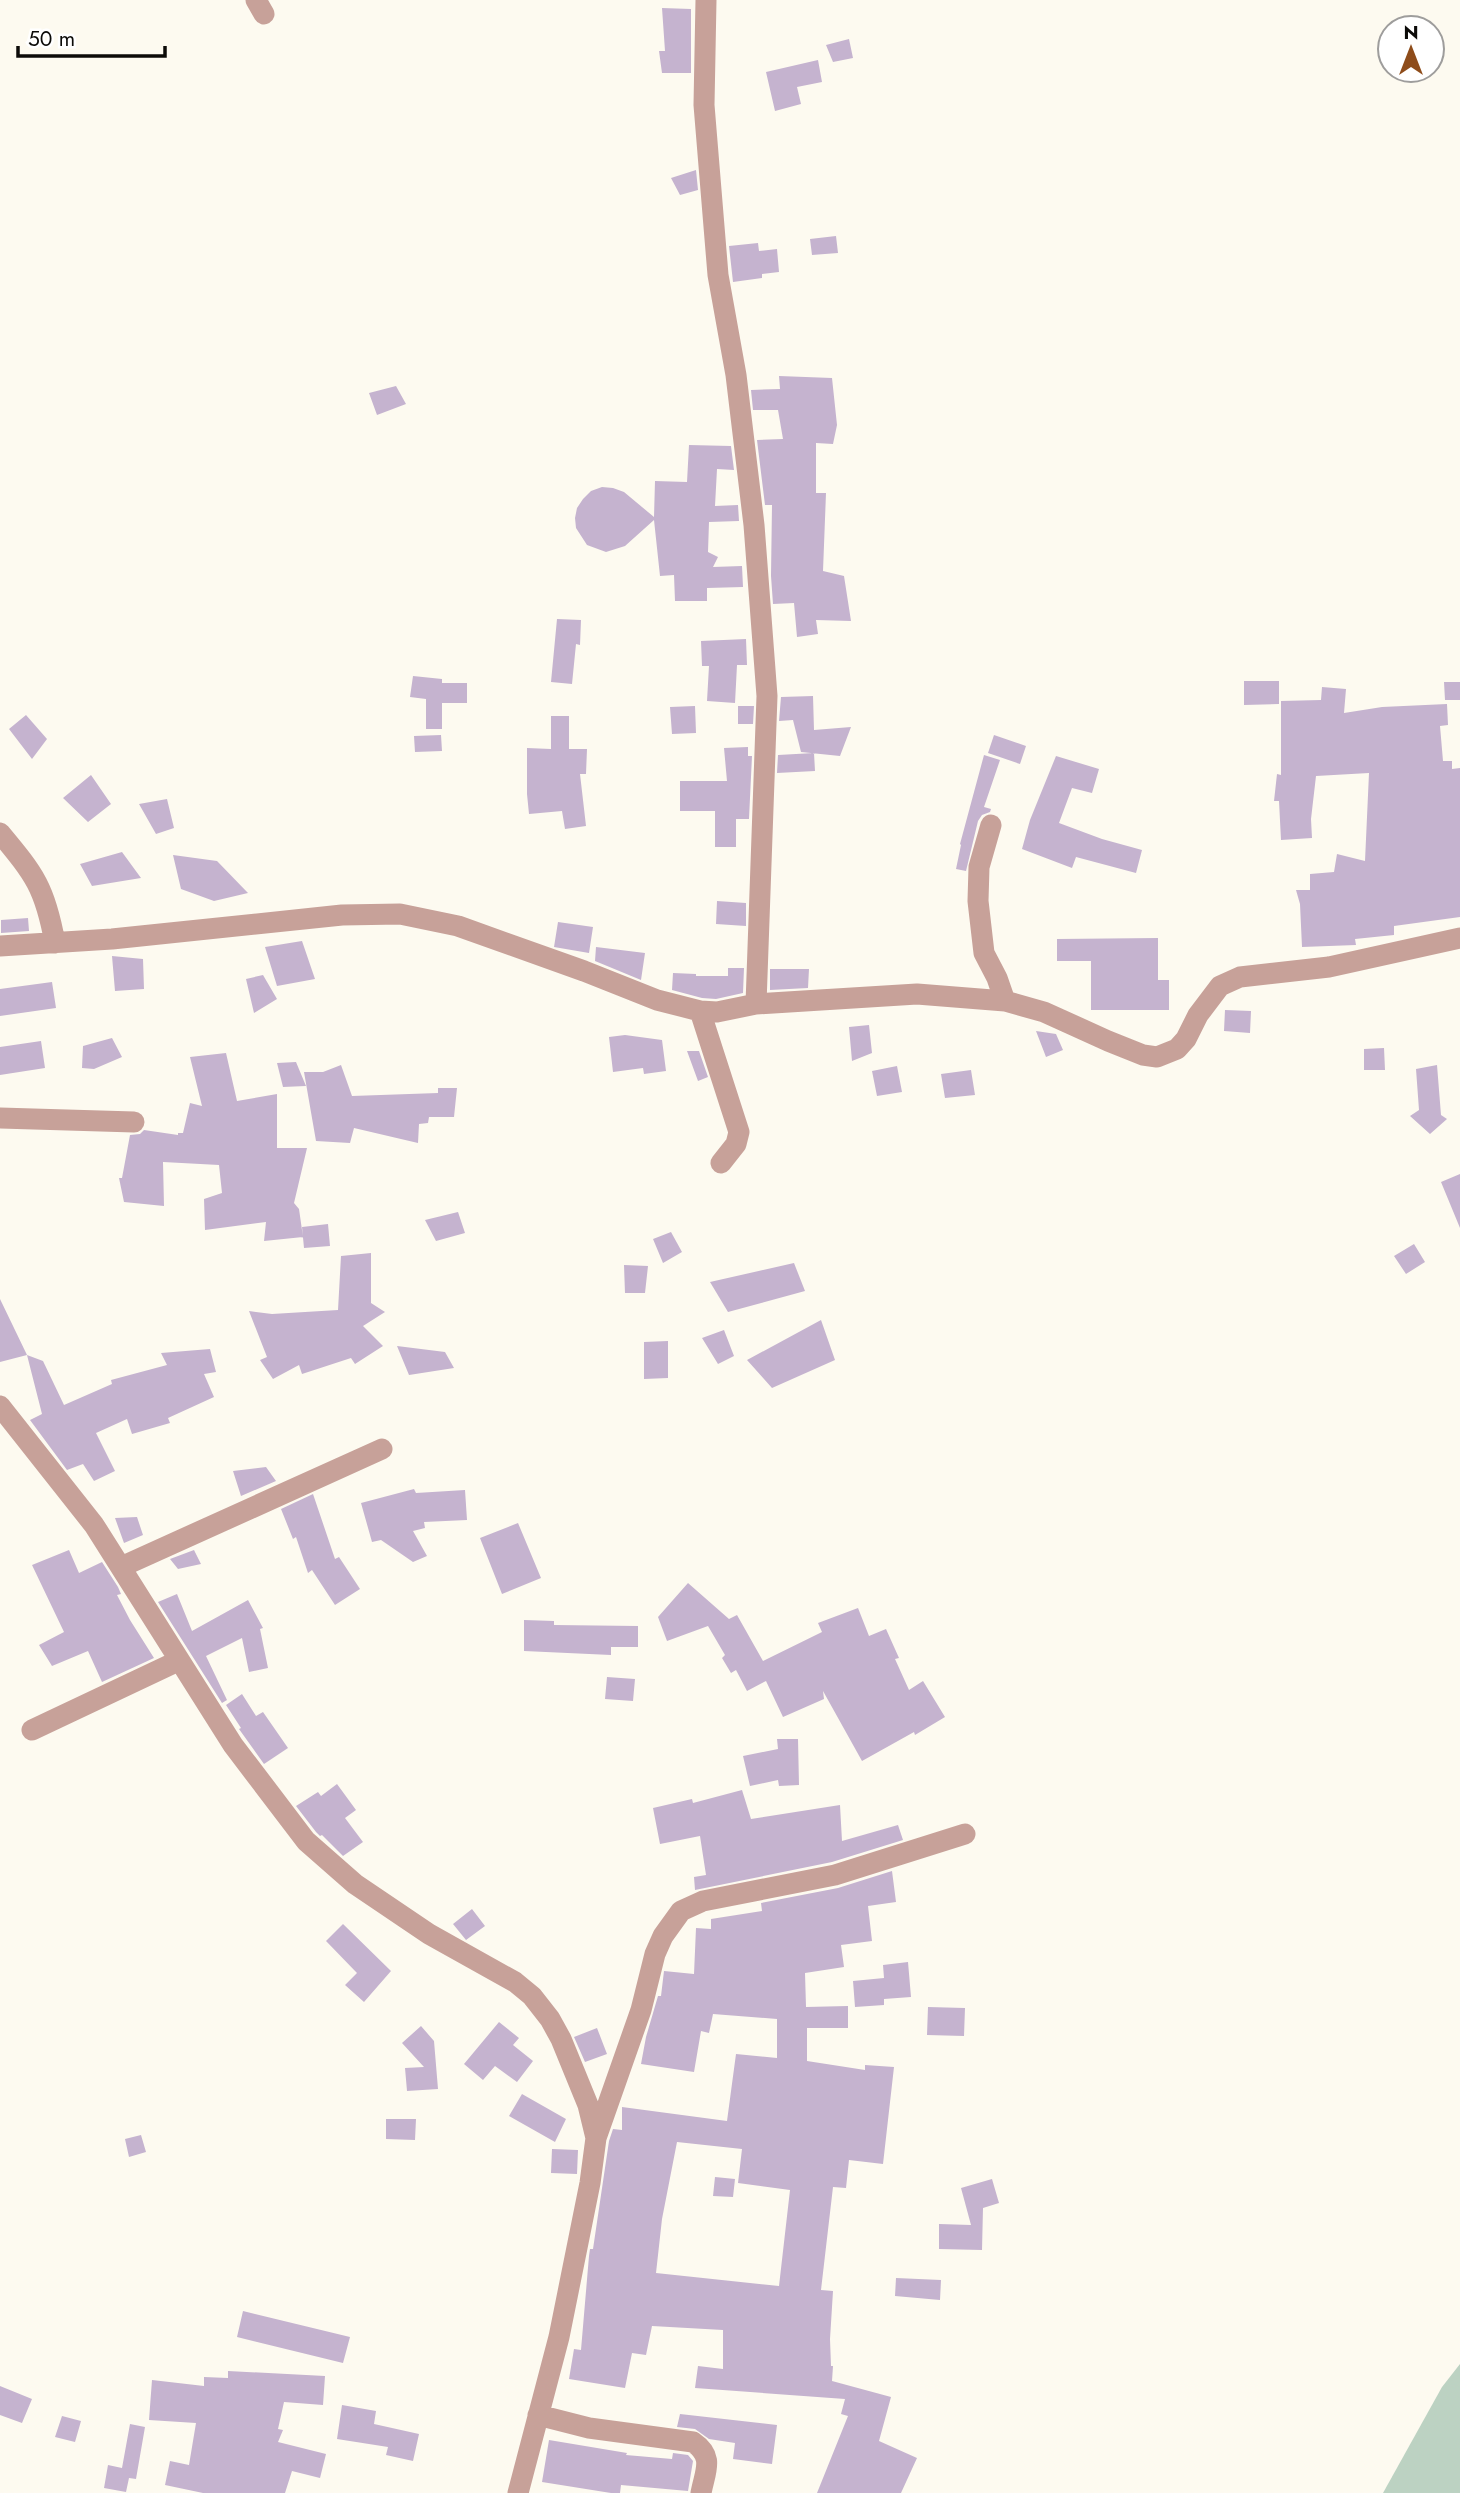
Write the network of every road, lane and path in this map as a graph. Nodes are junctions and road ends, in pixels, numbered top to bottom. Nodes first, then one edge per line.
1 (706, 0) edge
2 (991, 825) dead end
3 (0, 833) edge
4 (1460, 938) edge
5 (54, 943) junction
6 (0, 946) edge
7 (1004, 1001) junction
8 (756, 1004) junction
9 (700, 1011) junction
10 (0, 1118) edge
11 (134, 1122) dead end
12 (721, 1163) dead end
13 (0, 1406) edge
14 (383, 1449) dead end
15 (121, 1567) junction
16 (178, 1661) junction
17 (32, 1730) dead end
18 (965, 1834) dead end
19 (596, 2138) junction
20 (538, 2415) junction
21 (519, 2493) edge
22 (701, 2493) edge

1 - 8 street
2 - 7 street
3 - 5 street
4 - 7 street
5 - 6 street
5 - 9 street
7 - 8 street
8 - 9 street
9 - 12 street
10 - 11 street
13 - 15 street
14 - 15 street
15 - 16 street
16 - 17 street
16 - 19 street
18 - 19 street
19 - 20 street
20 - 21 street
20 - 22 street

